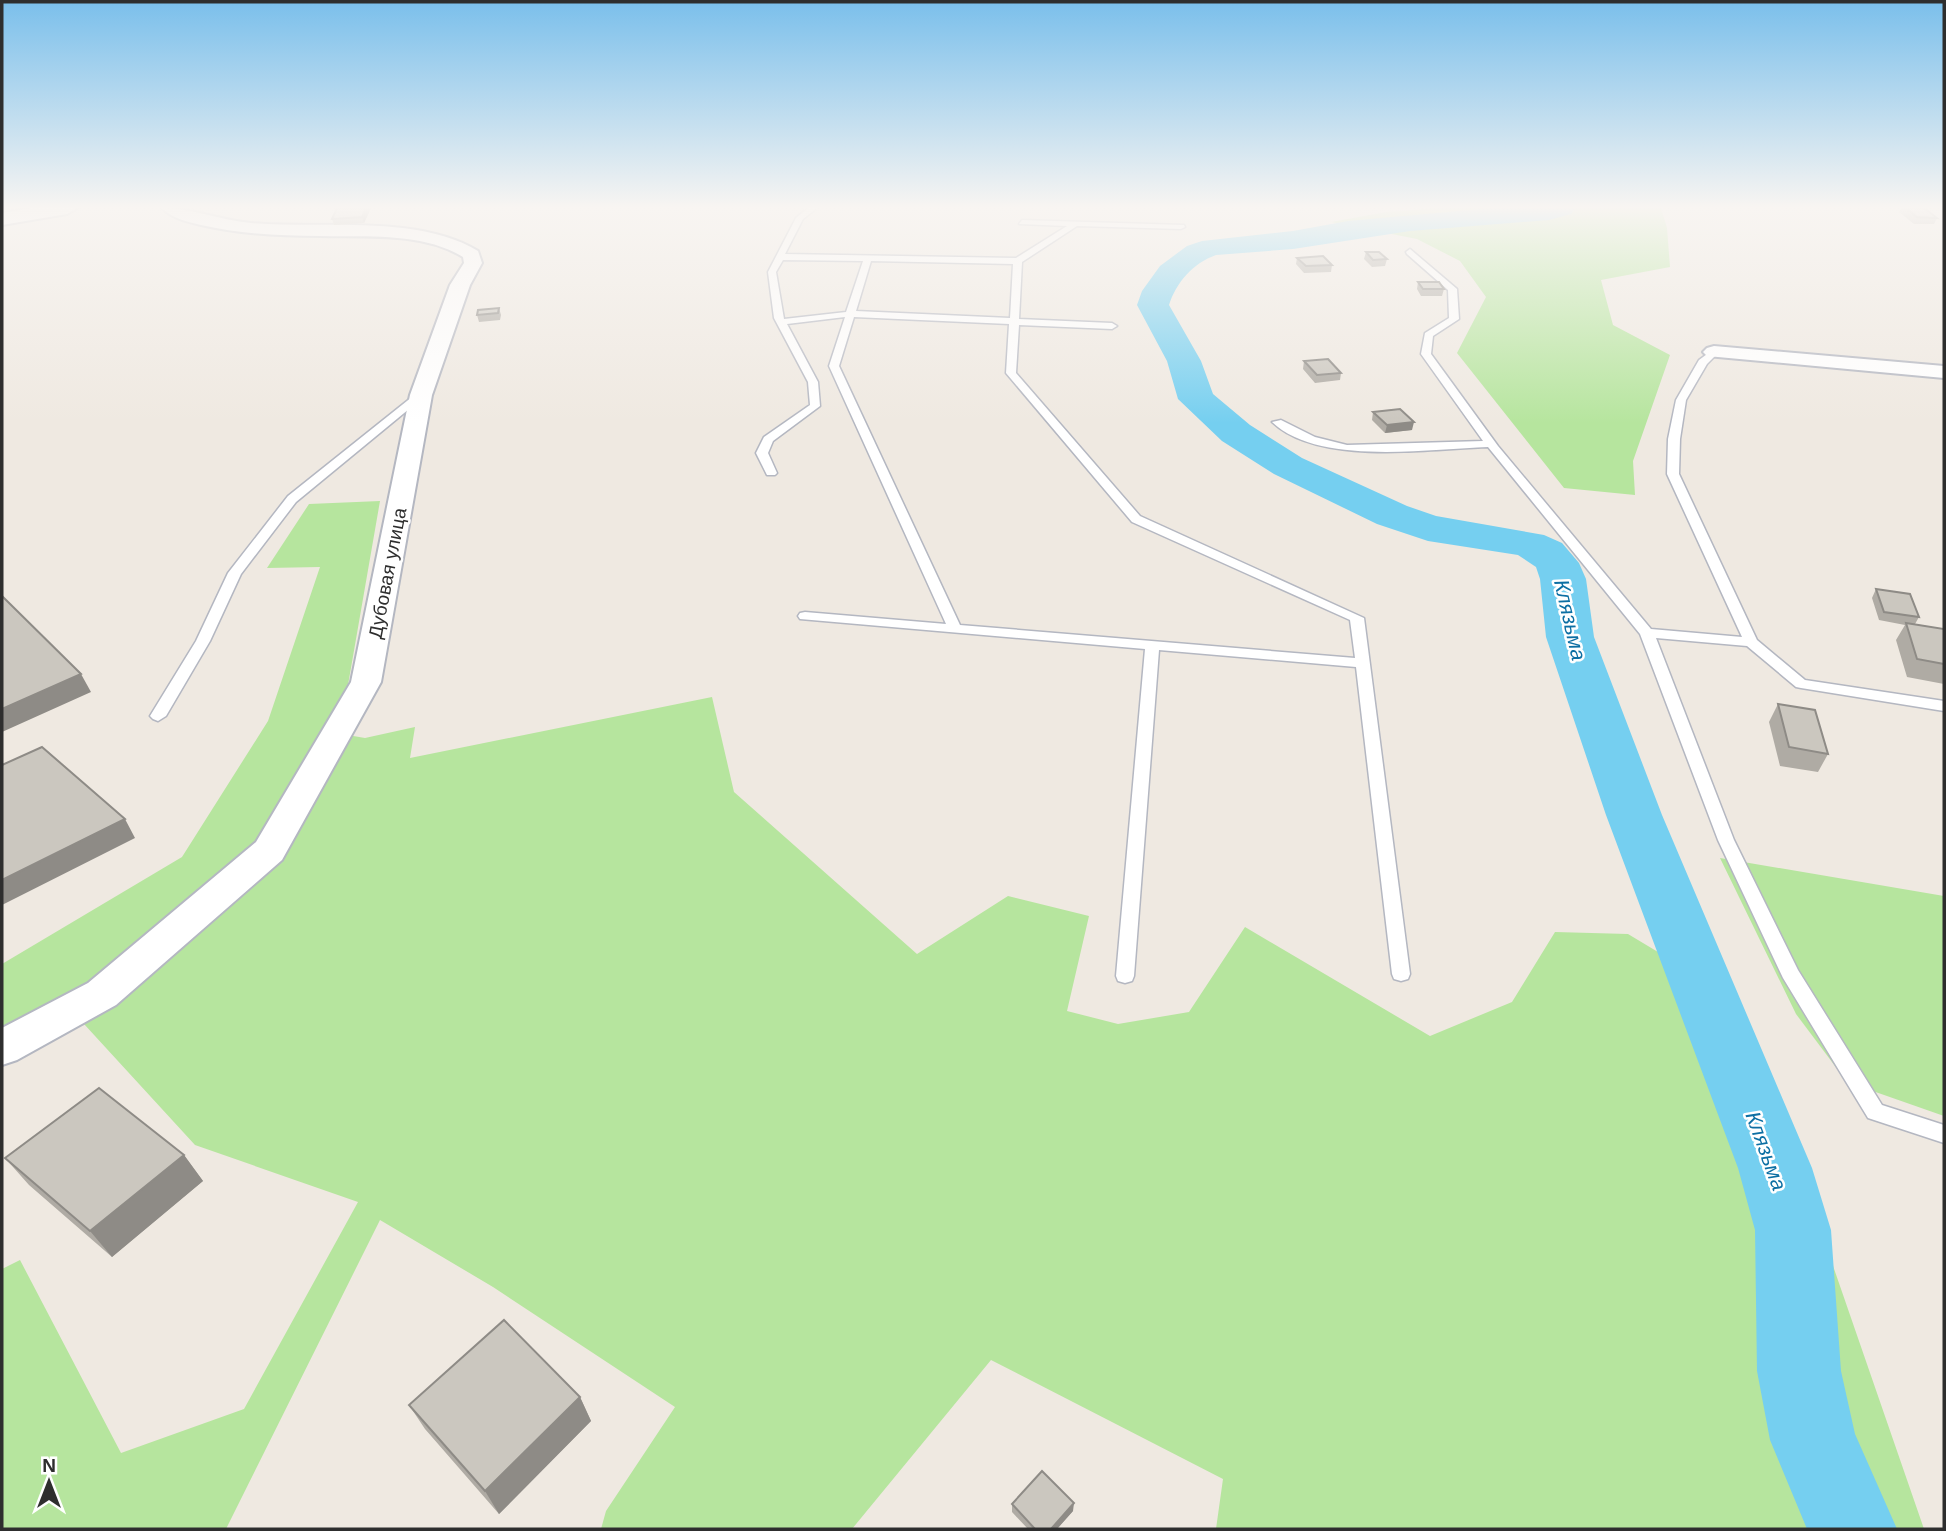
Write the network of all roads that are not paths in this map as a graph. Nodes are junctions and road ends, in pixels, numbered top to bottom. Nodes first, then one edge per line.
1 (463, 279) edge
2 (773, 279) edge
3 (861, 279) edge
4 (1017, 279) edge
5 (1441, 279) edge
6 (850, 314) junction
7 (1014, 320) junction
8 (781, 322) junction
9 (1112, 326) dead end
10 (1714, 352) joint
11 (1944, 372) edge
12 (421, 395) junction
13 (1277, 422) dead end
14 (1491, 444) junction
15 (771, 473) dead end
16 (805, 616) dead end
17 (955, 629) junction
18 (1647, 633) junction
19 (1751, 642) junction
20 (1152, 646) junction
21 (1362, 663) junction
22 (1944, 706) edge
23 (158, 716) dead end
24 (1401, 974) dead end
25 (1125, 975) dead end
26 (2, 1048) edge
27 (1944, 1134) edge

1 - 12 street, Дубовая улица
2 - 8 lane
3 - 6 lane
4 - 7 lane
5 - 14 lane
6 - 7 lane
6 - 8 lane
6 - 17 lane
7 - 9 lane
7 - 21 lane
8 - 15 lane
10 - 11 street
10 - 19 lane
12 - 23 lane
12 - 26 street, Дубовая улица
13 - 14 lane
14 - 18 lane
16 - 17 lane
17 - 20 lane
18 - 19 lane
18 - 27 lane
19 - 22 lane
20 - 21 lane
20 - 25 lane
21 - 24 lane

